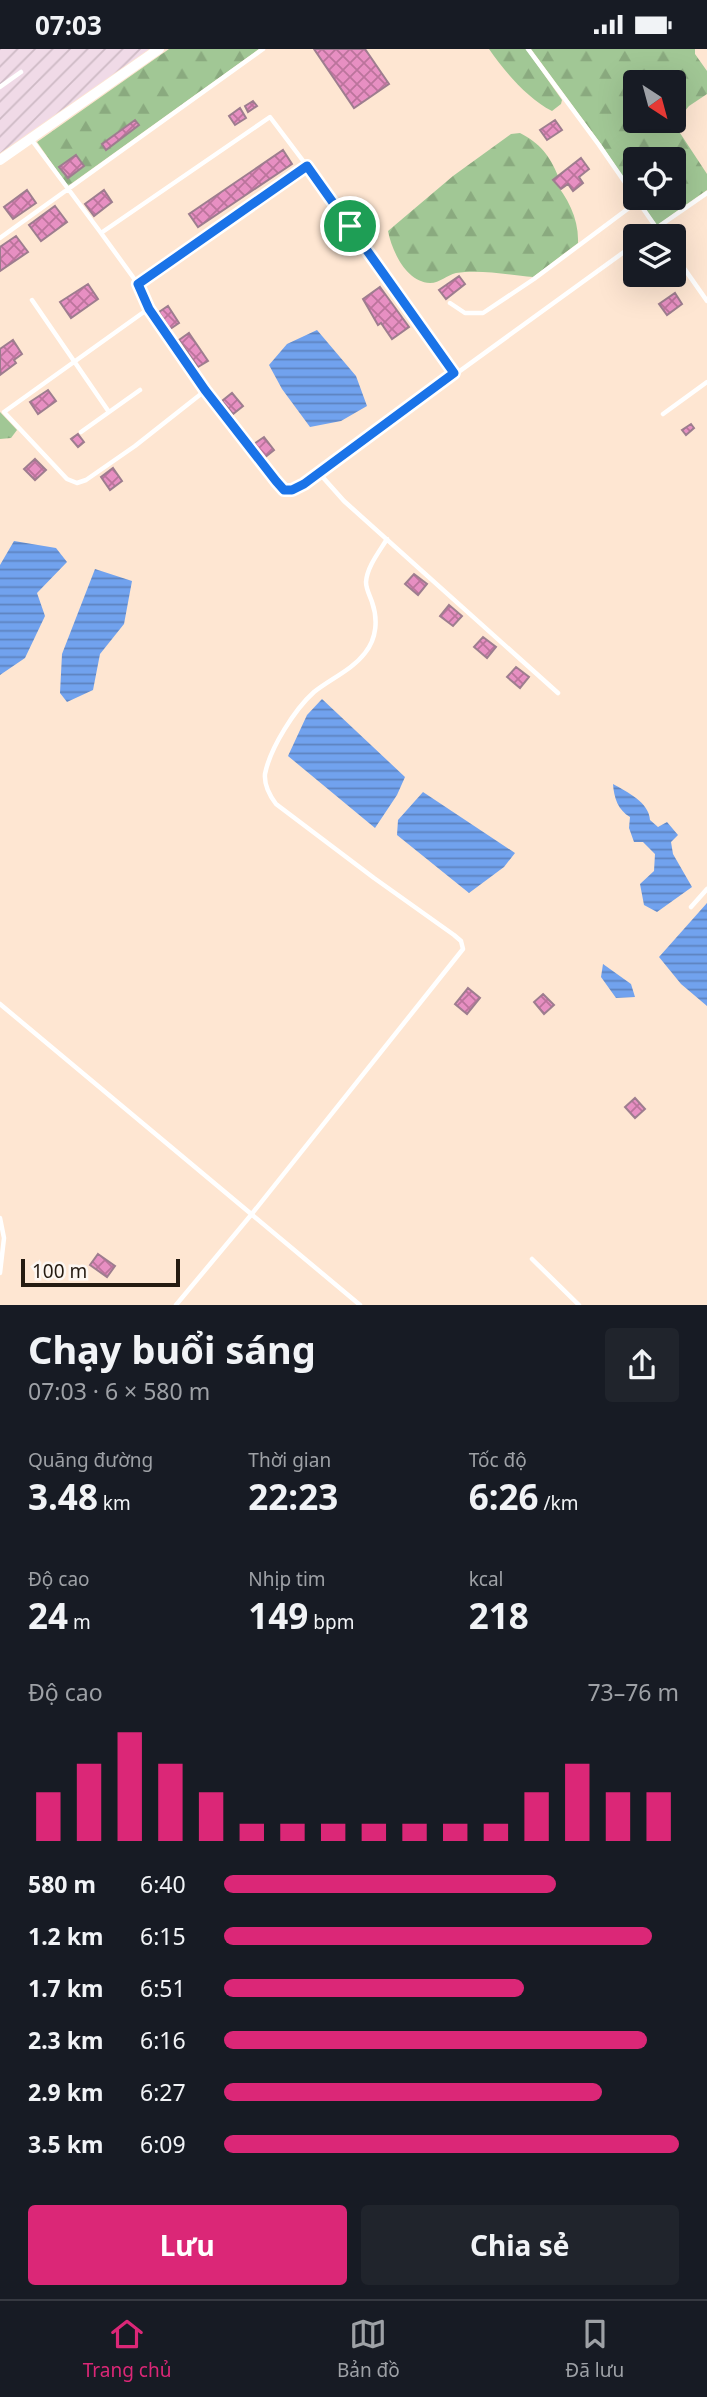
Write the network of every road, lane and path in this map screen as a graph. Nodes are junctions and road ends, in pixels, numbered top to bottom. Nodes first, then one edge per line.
1 (159, 49) edge
2 (263, 49) edge
3 (528, 49) edge
4 (21, 72) dead end
5 (0, 87) edge
6 (31, 139) junction
7 (0, 160) edge
8 (307, 166) junction
9 (623, 180) edge
10 (68, 189) junction
11 (707, 193) edge
12 (626, 210) edge
13 (663, 224) edge
14 (101, 233) junction
15 (0, 238) edge
16 (623, 253) edge
17 (686, 271) edge
18 (138, 284) junction
19 (33, 300) dead end
20 (707, 301) edge
21 (450, 303) dead end
22 (149, 309) junction
23 (76, 362) junction
24 (454, 373) junction
25 (707, 382) edge
26 (140, 390) dead end
27 (205, 390) junction
28 (109, 412) junction
29 (663, 414) dead end
30 (81, 432) dead end
31 (319, 473) junction
32 (387, 539) junction
33 (558, 693) dead end
34 (707, 889) edge
35 (691, 907) dead end
36 (0, 1004) edge
37 (251, 1215) junction
38 (0, 1218) edge
39 (532, 1259) dead end
40 (0, 1273) edge
41 (176, 1305) edge
42 (360, 1305) edge
43 (579, 1305) edge

1 - 6 street
2 - 10 lane
3 - 9 lane
4 - 5 lane
6 - 7 street
6 - 10 lane
8 - 14 lane
8 - 18 lane
8 - 24 lane
10 - 14 lane
10 - 15 lane
11 - 13 lane
12 - 21 lane
14 - 18 lane
16 - 24 lane
17 - 20 lane
18 - 22 lane
19 - 23 lane
22 - 23 lane
22 - 27 lane
23 - 27 lane
23 - 28 lane
24 - 31 lane
25 - 29 lane
26 - 28 lane
27 - 31 lane
28 - 30 lane
31 - 32 lane
32 - 33 lane
32 - 37 lane
34 - 35 lane
36 - 37 lane
37 - 41 lane
37 - 42 lane
38 - 40 lane
39 - 43 lane

